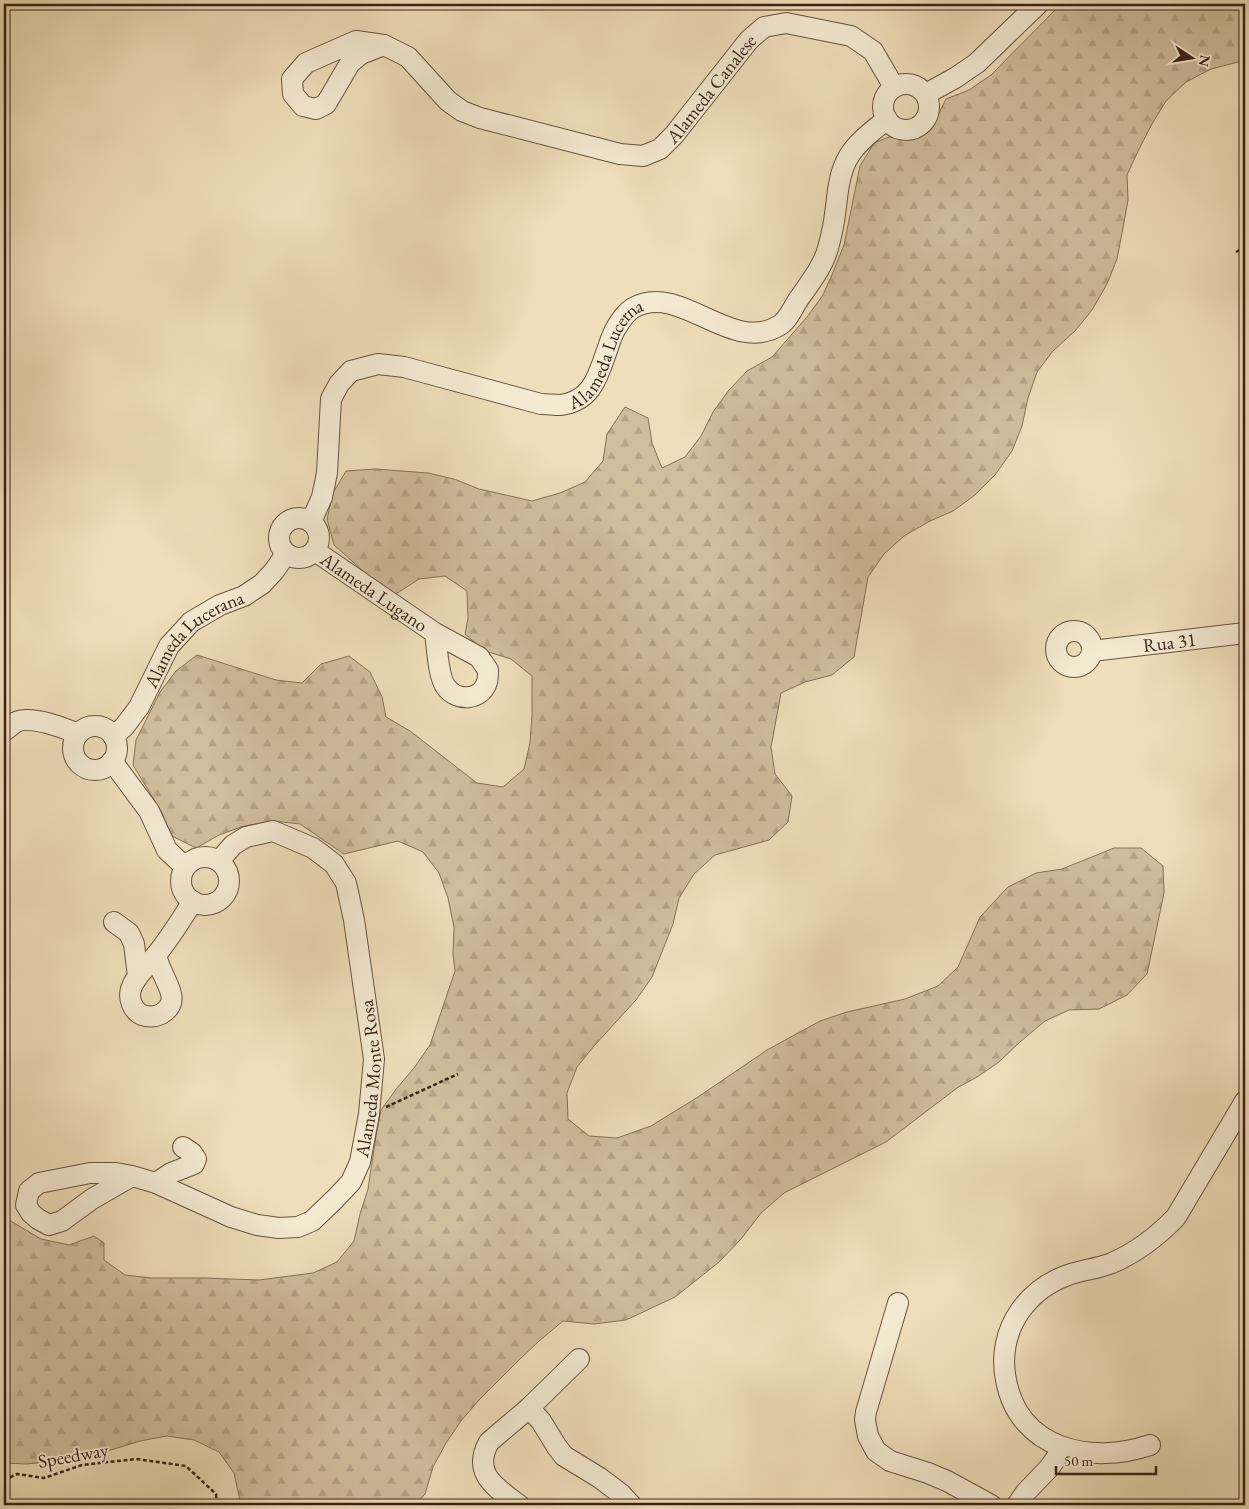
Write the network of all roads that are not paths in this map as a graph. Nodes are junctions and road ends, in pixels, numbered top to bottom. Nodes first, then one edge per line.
1 (1038, 4) edge
2 (384, 45) dead end
3 (894, 87) junction
4 (926, 94) junction
5 (887, 119) junction
6 (311, 522) junction
7 (314, 551) junction
8 (286, 554) junction
9 (435, 633) dead end
10 (1245, 634) edge
11 (1092, 651) dead end
12 (4, 732) edge
13 (78, 734) junction
14 (113, 736) junction
15 (112, 761) junction
16 (219, 861) junction
17 (185, 867) junction
18 (193, 901) junction
19 (114, 922) dead end
20 (156, 956) junction
21 (138, 976) junction
22 (1245, 1101) edge
23 (183, 1148) dead end
24 (132, 1176) dead end
25 (156, 1183) junction
26 (898, 1303) dead end
27 (578, 1359) dead end
28 (529, 1408) junction
29 (1150, 1445) dead end
30 (1063, 1448) junction
31 (519, 1505) edge
32 (631, 1505) edge
33 (991, 1505) edge
34 (1017, 1505) edge

1 - 4 street
2 - 3 street, Alameda Canalese
3 - 4 street
3 - 5 street
4 - 5 street
5 - 6 street, Alameda Lucerna
6 - 7 street
6 - 8 street
7 - 8 street
7 - 9 street, Alameda Lugano
8 - 14 street, Alameda Lucerana
10 - 11 street, Rua 31
12 - 13 street
13 - 14 street
13 - 15 street
14 - 15 street
15 - 17 street
16 - 17 street
16 - 18 street
16 - 25 street, Alameda Monte Rosa
17 - 18 street
18 - 20 street
19 - 21 street
20 - 21 street
20 - 21 street
22 - 30 street
23 - 25 street
24 - 25 street, Alameda Monte Rosa
26 - 33 street
27 - 28 street
28 - 31 street
28 - 32 street
29 - 30 street
30 - 34 street

